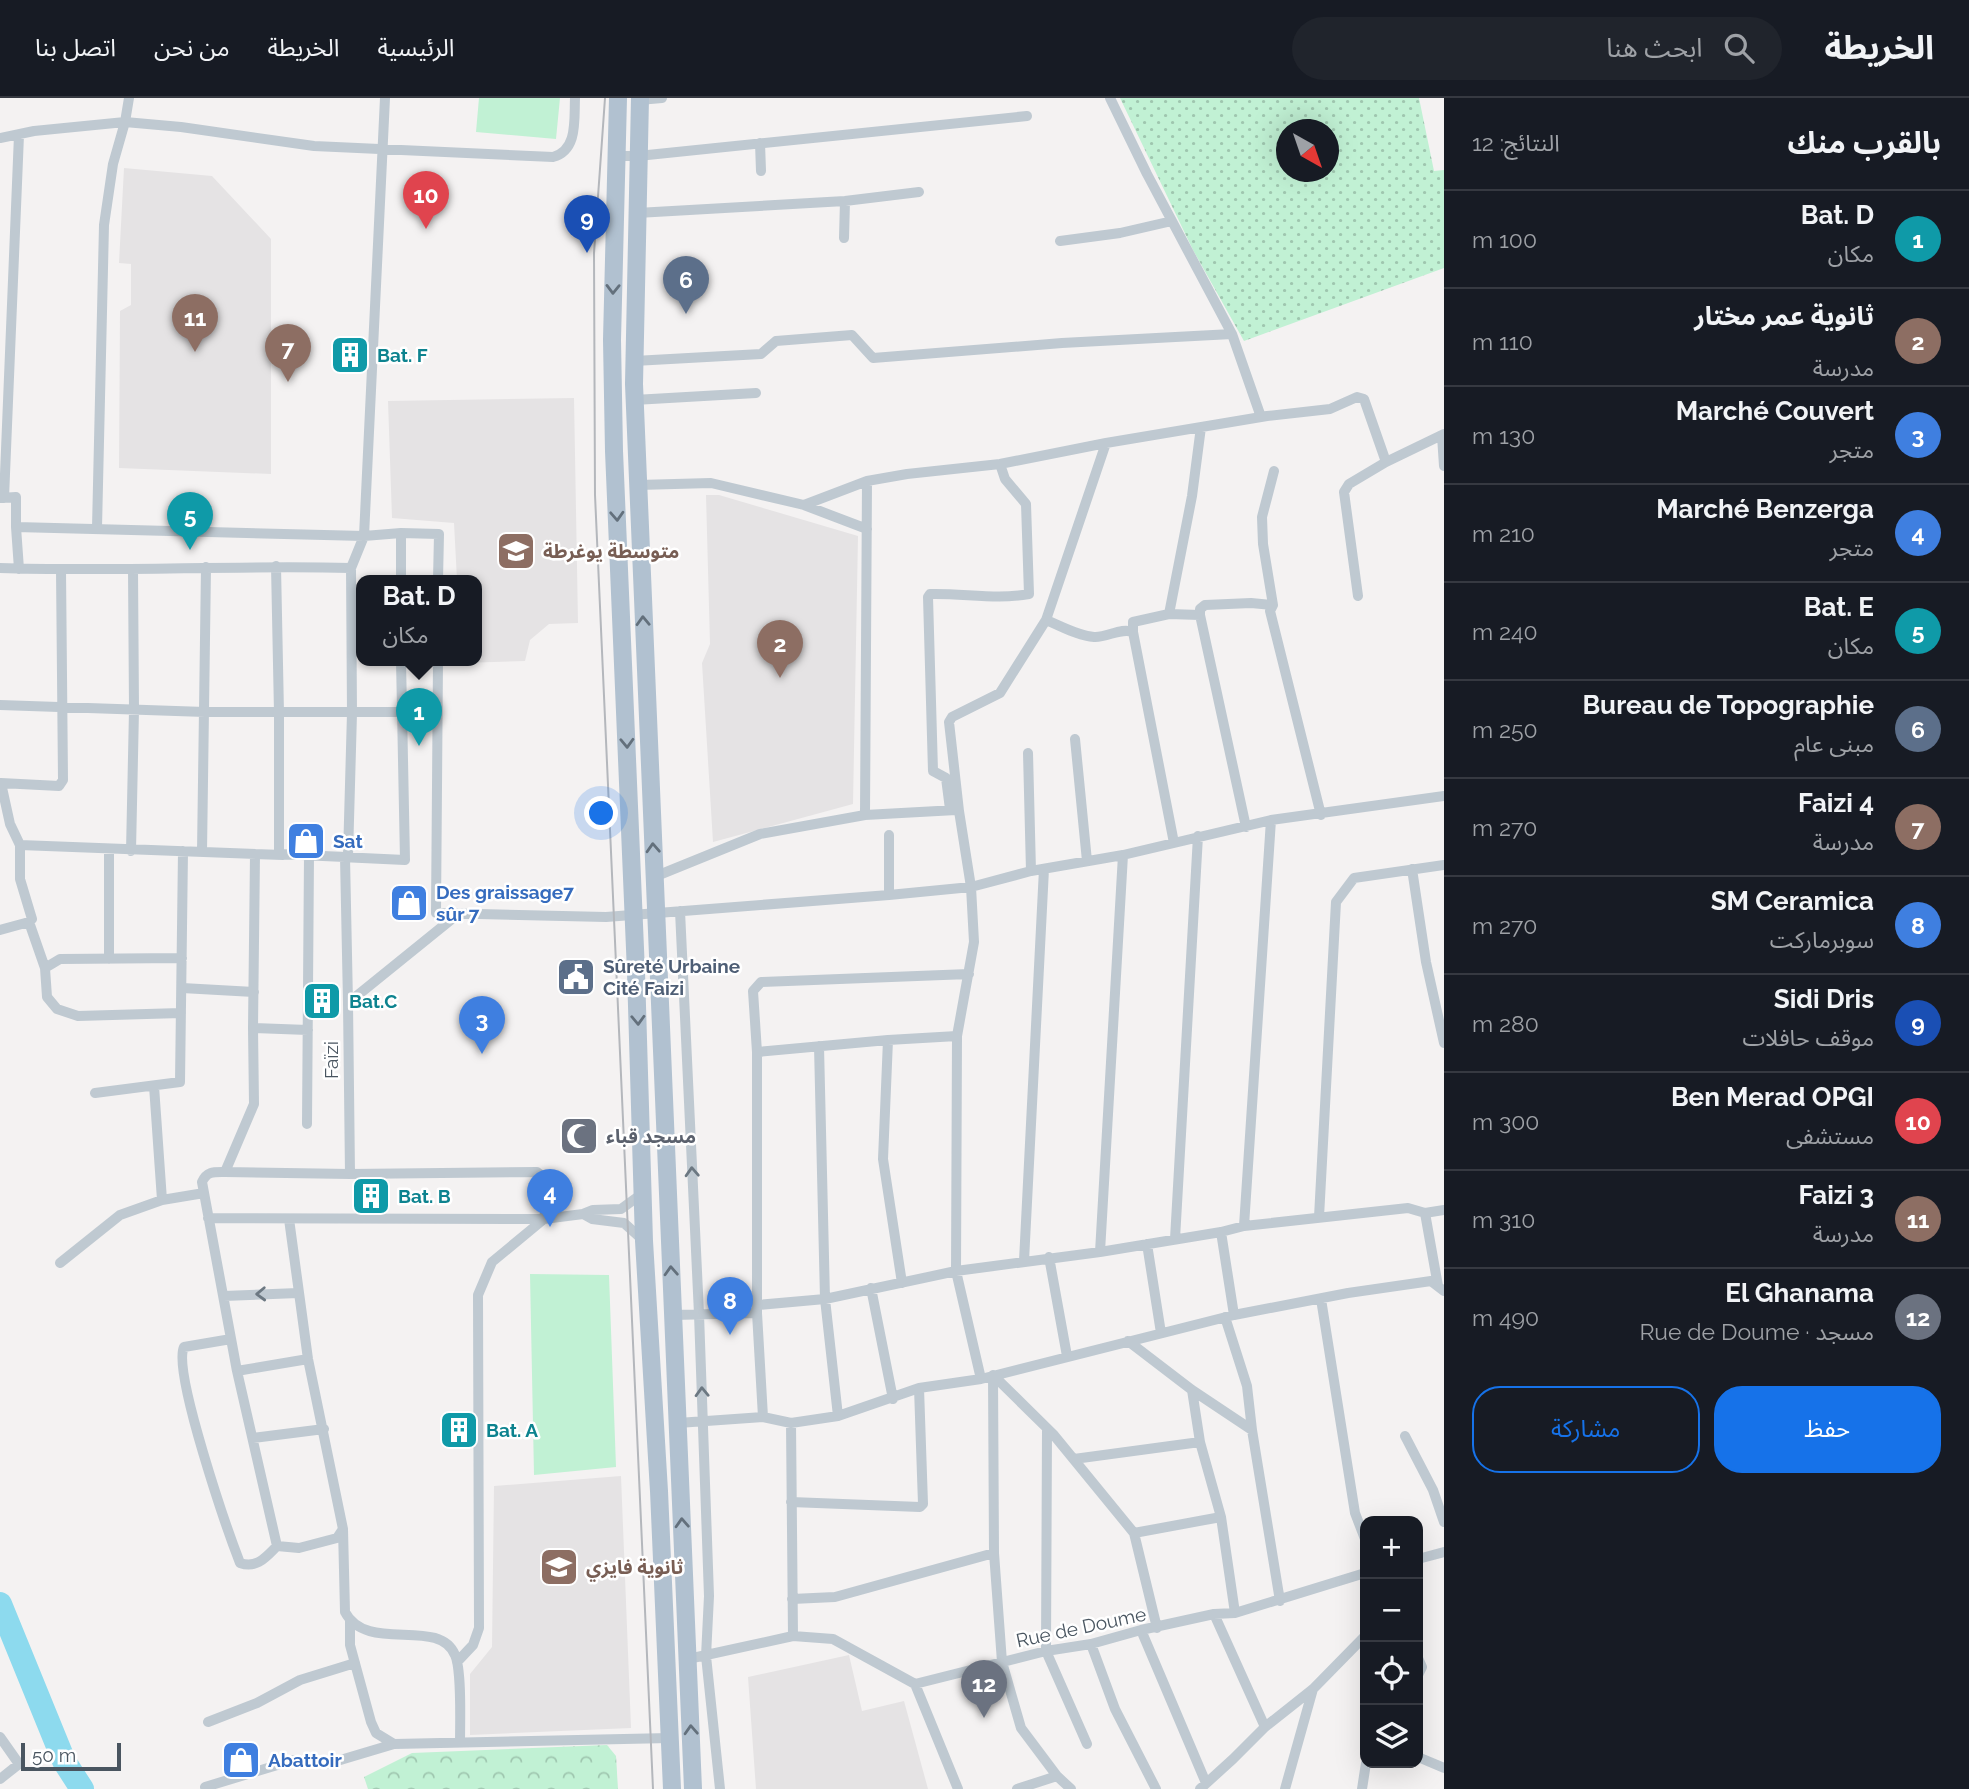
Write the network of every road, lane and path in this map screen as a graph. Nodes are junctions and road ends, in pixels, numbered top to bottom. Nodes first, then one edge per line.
1 (129, 98) edge
2 (385, 98) edge
3 (575, 98) edge
4 (618, 98) edge
5 (662, 98) edge
6 (1110, 98) edge
7 (639, 99) edge
8 (1027, 116) dead end
9 (125, 122) junction
10 (19, 135) junction
11 (0, 138) edge
12 (760, 143) junction
13 (384, 150) junction
14 (615, 156) junction
15 (638, 156) junction
16 (761, 171) dead end
17 (919, 192) dead end
18 (845, 201) junction
19 (637, 213) junction
20 (1172, 221) junction
21 (844, 238) dead end
22 (1060, 241) dead end
23 (1232, 334) junction
24 (634, 361) junction
25 (756, 393) dead end
26 (634, 400) junction
27 (1261, 417) junction
28 (1201, 427) junction
29 (1443, 435) edge
30 (1106, 443) junction
31 (1386, 462) junction
32 (1000, 464) junction
33 (1444, 466) edge
34 (1274, 471) dead end
35 (867, 481) junction
36 (638, 485) junction
37 (2, 498) edge
38 (804, 505) junction
39 (16, 527) junction
40 (97, 528) junction
41 (867, 529) junction
42 (401, 533) junction
43 (364, 536) junction
44 (276, 566) junction
45 (206, 567) junction
46 (351, 568) junction
47 (0, 569) edge
48 (19, 569) junction
49 (61, 570) junction
50 (132, 570) junction
51 (401, 575) edge
52 (439, 575) edge
53 (1358, 596) dead end
54 (1273, 605) junction
55 (1169, 614) junction
56 (1200, 615) junction
57 (1046, 620) junction
58 (1133, 632) junction
59 (401, 666) edge
60 (438, 666) edge
61 (0, 705) edge
62 (62, 708) junction
63 (134, 710) junction
64 (205, 712) junction
65 (402, 712) junction
66 (279, 713) junction
67 (352, 713) junction
68 (1075, 739) dead end
69 (1028, 754) dead end
70 (1, 781) edge
71 (1444, 796) edge
72 (955, 810) junction
73 (865, 815) junction
74 (1321, 815) junction
75 (1271, 820) junction
76 (1245, 827) junction
77 (889, 835) dead end
78 (1198, 836) junction
79 (1174, 843) junction
80 (20, 845) junction
81 (108, 849) junction
82 (131, 851) junction
83 (183, 851) junction
84 (202, 852) junction
85 (255, 853) junction
86 (279, 854) junction
87 (309, 855) junction
88 (1123, 855) junction
89 (345, 857) junction
90 (1087, 861) junction
91 (1444, 865) edge
92 (1044, 869) junction
93 (1412, 869) junction
94 (1031, 871) junction
95 (654, 877) junction
96 (971, 887) junction
97 (889, 895) junction
98 (680, 911) junction
99 (655, 912) junction
100 (634, 913) junction
101 (458, 914) junction
102 (29, 922) junction
103 (0, 930) edge
104 (182, 958) junction
105 (109, 959) junction
106 (45, 968) junction
107 (969, 974) junction
108 (182, 988) junction
109 (254, 992) junction
110 (348, 1003) junction
111 (181, 1013) junction
112 (253, 1028) junction
113 (308, 1031) junction
114 (957, 1036) junction
115 (888, 1040) junction
116 (1444, 1042) edge
117 (818, 1046) junction
118 (757, 1052) junction
119 (154, 1086) junction
120 (95, 1093) dead end
121 (307, 1124) dead end
122 (225, 1172) junction
123 (350, 1174) junction
124 (204, 1193) junction
125 (643, 1193) junction
126 (162, 1200) junction
127 (617, 1209) junction
128 (1444, 1210) edge
129 (1425, 1213) junction
130 (583, 1214) junction
131 (1319, 1217) junction
132 (208, 1218) junction
133 (289, 1219) junction
134 (527, 1219) junction
135 (544, 1219) junction
136 (617, 1222) junction
137 (1244, 1226) junction
138 (1221, 1232) junction
139 (525, 1237) junction
140 (1175, 1239) junction
141 (644, 1241) junction
142 (1147, 1244) junction
143 (1100, 1252) junction
144 (1049, 1257) junction
145 (1024, 1261) junction
146 (60, 1263) dead end
147 (956, 1271) junction
148 (902, 1283) junction
149 (871, 1289) junction
150 (1441, 1289) edge
151 (298, 1293) junction
152 (224, 1296) junction
153 (825, 1299) junction
154 (1321, 1299) junction
155 (758, 1309) junction
156 (699, 1314) junction
157 (673, 1315) junction
158 (1230, 1316) junction
159 (1161, 1333) junction
160 (231, 1339) junction
161 (1128, 1341) junction
162 (1066, 1356) junction
163 (308, 1359) junction
164 (237, 1371) junction
165 (993, 1375) junction
166 (981, 1380) junction
167 (919, 1388) junction
168 (1192, 1390) junction
169 (893, 1399) junction
170 (838, 1416) junction
171 (763, 1417) junction
172 (678, 1423) junction
173 (703, 1423) junction
174 (791, 1423) junction
175 (324, 1429) junction
176 (1047, 1429) junction
177 (1252, 1430) junction
178 (1405, 1436) dead end
179 (253, 1438) junction
180 (1200, 1442) junction
181 (1074, 1459) junction
182 (791, 1502) junction
183 (1221, 1517) junction
184 (1444, 1522) edge
185 (1360, 1526) edge
186 (342, 1529) junction
187 (1133, 1533) junction
188 (277, 1546) junction
189 (1444, 1552) edge
190 (994, 1553) junction
191 (1423, 1558) edge
192 (1360, 1575) edge
193 (792, 1599) junction
194 (1280, 1601) junction
195 (1235, 1613) junction
196 (1214, 1614) junction
197 (350, 1621) junction
198 (1157, 1628) junction
199 (1141, 1630) junction
200 (793, 1636) junction
201 (687, 1640) junction
202 (666, 1641) junction
203 (1360, 1641) edge
204 (1091, 1644) junction
205 (1046, 1651) junction
206 (706, 1656) junction
207 (355, 1662) junction
208 (457, 1662) junction
209 (1002, 1662) junction
210 (688, 1665) junction
211 (667, 1672) junction
212 (915, 1684) junction
213 (1313, 1689) junction
214 (208, 1722) dead end
215 (1265, 1727) junction
216 (0, 1737) edge
217 (670, 1738) junction
218 (460, 1743) junction
219 (394, 1744) junction
220 (1087, 1744) dead end
221 (1423, 1759) edge
222 (1365, 1768) edge
223 (1444, 1768) edge
224 (1057, 1776) junction
225 (0, 1779) edge
226 (1203, 1786) edge
227 (205, 1787) dead end
228 (672, 1789) edge
229 (693, 1789) edge
230 (720, 1789) edge
231 (958, 1789) edge
232 (1017, 1789) edge
233 (1071, 1789) edge
234 (1156, 1789) edge
235 (1285, 1789) edge
236 (1362, 1789) edge

1 - 9 street
2 - 13 street
3 - 13 street
4 - 14 main road
5 - 7 street
6 - 20 street
7 - 15 main road
8 - 12 street
9 - 10 street
9 - 13 street
9 - 40 street
10 - 11 street
10 - 37 street
12 - 15 street
12 - 16 street
13 - 43 street
14 - 15 street
14 -> 100 main road
15 - 19 main road
17 - 18 street
18 - 19 street
18 - 21 street
19 - 24 main road
20 - 22 street
20 - 23 street
23 - 24 street
23 - 27 street
24 - 26 main road
25 - 26 street
26 - 36 main road
27 - 28 street
27 - 31 street
28 - 30 street
28 - 55 street
29 - 31 street
29 - 33 street
30 - 32 street
30 - 57 street
31 - 53 street
32 - 35 street
32 - 72 street
34 - 54 street
35 - 38 street
35 - 41 street
36 - 38 street
95 -> 36 main road
37 - 39 street
38 - 41 street
39 - 40 street
39 - 48 street
40 - 43 street
41 - 73 street
42 - 43 street
42 - 51 street
42 - 52 street
43 - 46 street
44 - 45 street
44 - 46 street
44 - 66 street
45 - 50 street
45 - 64 street
46 - 67 street, Faïzi
47 - 48 street
48 - 49 street
49 - 50 street
49 - 62 street
50 - 63 street
54 - 56 street
54 - 74 street
55 - 56 street
55 - 58 street
56 - 76 street
57 - 58 street
57 - 72 street
58 - 79 street
59 - 65 street
60 - 101 street
61 - 62 street
62 - 63 street
62 - 70 street
63 - 64 street
63 - 82 street
64 - 66 street
64 - 84 street
65 - 67 street
65 - 89 street
66 - 67 street
66 - 86 street
67 - 89 street, Faïzi
68 - 90 street
69 - 94 street
70 - 80 street
71 - 74 street
72 - 73 street
72 - 96 street
73 - 95 street
74 - 75 street
75 - 76 street
75 - 137 street
76 - 78 street
77 - 97 street
78 - 79 street
78 - 140 street
79 - 88 street
80 - 81 street
80 - 102 street
81 - 82 street
81 - 105 street
82 - 83 street
83 - 84 street
83 - 104 street
84 - 85 street
85 - 86 street
85 - 109 street
86 - 87 street
86 - 89 street
87 - 89 street
87 - 113 street
88 - 90 street
88 - 143 street
89 - 110 street, Faïzi
90 - 92 street
91 - 93 street
92 - 94 street
92 - 145 street
93 - 116 street
93 - 131 street
94 - 96 street
95 - 99 main road
96 - 97 street
96 - 107 street
97 - 98 street
98 - 99 street
156 -> 98 street
99 - 100 street
157 -> 99 main road
100 - 101 street
100 -> 125 main road
101 - 110 street
102 - 103 street
102 - 106 street
104 - 105 street
104 - 108 street
105 - 106 street
106 - 111 street
107 - 114 street
107 - 118 street
108 - 109 street
108 - 111 street
109 - 112 street
110 - 123 street, Faïzi
111 - 119 street
112 - 113 street
112 - 122 street
113 - 121 street
114 - 115 street
114 - 147 street
115 - 117 street
115 - 148 street
117 - 118 street
117 - 153 street
118 - 155 street
119 - 120 street
119 - 126 street
122 - 123 street
122 - 124 street
123 - 135 street
124 - 126 street
124 - 132 street
125 - 127 street
125 - 141 main road
126 - 146 street
127 - 130 street
127 - 136 street
128 - 129 street
129 - 131 street
129 - 150 street
130 - 135 street
130 - 136 street
131 - 137 street
132 - 133 street
132 - 152 street
133 - 134 street
133 - 151 street
134 - 135 street
134 - 139 street
135 - 139 street
136 - 141 street
137 - 138 street
138 - 140 street
138 - 158 street
139 - 208 street
140 - 142 street
141 - 202 main road
142 - 143 street
142 - 159 street
143 - 144 street
144 - 145 street
144 - 162 street
145 - 147 street
147 - 148 street
147 - 166 street
148 - 149 street
149 - 153 street
149 - 169 street
150 - 154 street
151 -> 152 street
151 - 163 street
152 - 160 street
153 - 155 street
153 - 170 street
154 - 158 street
154 - 185 street
155 - 156 street
155 - 171 street
156 - 157 street
173 -> 156 street
157 - 172 main road
158 - 159 street
158 - 177 street
159 - 161 street
160 - 164 street
160 - 188 street
161 - 162 street
161 - 168 street
162 - 165 street
163 - 164 street
163 - 175 street
164 - 179 street
165 - 166 street
165 - 176 street
165 - 190 street
166 - 167 street
167 - 169 street
167 - 182 street
168 - 177 street
168 - 180 street
169 - 170 street
170 - 174 street
171 - 173 street
171 - 174 street
172 - 173 street
201 -> 172 main road
173 - 206 street
174 - 182 street
175 - 179 street
175 - 186 street
176 - 181 street
176 - 205 street
177 - 194 street
178 - 184 street
179 - 188 street
180 - 181 street
180 - 183 street
181 - 187 street
182 - 193 street
183 - 187 street
183 - 195 street
186 - 188 street
186 - 197 street
187 - 198 street
189 - 191 street
190 - 193 street
190 - 209 street
192 - 194 street, Rue de Doume
193 - 200 street
194 - 195 street, Rue de Doume
195 - 196 street, Rue de Doume
196 - 198 street, Rue de Doume
196 - 215 street
197 - 207 street
197 - 208 street
198 - 199 street, Rue de Doume
199 - 204 street, Rue de Doume
199 - 226 street
200 - 206 street
200 - 212 street
201 - 202 main road
201 - 210 main road
202 - 211 main road
203 - 213 street
204 - 205 street, Rue de Doume
204 - 234 street
205 - 209 street, Rue de Doume
205 - 220 street
206 - 210 street
206 - 230 street
207 - 214 street
207 - 219 street
208 - 218 street
209 - 212 street, Rue de Doume
209 - 224 street
210 - 211 main road
229 -> 210 main road
211 - 217 main road
212 - 231 street
213 - 215 street
213 - 235 street
215 - 226 street
216 - 225 street
217 - 218 street
217 - 228 main road
218 - 219 street
219 - 227 street
221 - 223 street
222 - 236 street
224 - 232 street
224 - 233 street

